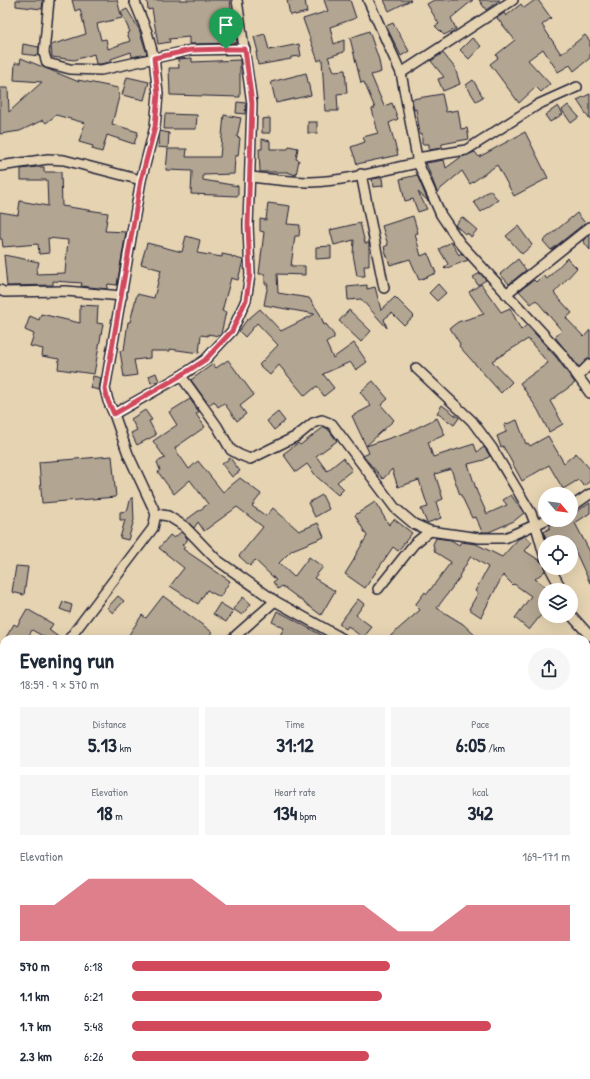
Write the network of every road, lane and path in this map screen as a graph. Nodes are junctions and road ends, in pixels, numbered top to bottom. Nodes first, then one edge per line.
1 (49, 0) edge
2 (134, 0) edge
3 (237, 0) edge
4 (368, 0) edge
5 (513, 0) edge
6 (245, 49) junction
7 (154, 58) junction
8 (401, 73) junction
9 (577, 86) dead end
10 (418, 160) junction
11 (0, 166) edge
12 (361, 174) junction
13 (250, 177) junction
14 (141, 180) junction
15 (590, 228) edge
16 (384, 288) dead end
17 (0, 290) edge
18 (506, 294) junction
19 (122, 296) junction
20 (590, 364) edge
21 (416, 368) dead end
22 (180, 376) junction
23 (578, 376) junction
24 (590, 393) edge
25 (114, 414) junction
26 (590, 494) edge
27 (578, 502) edge
28 (156, 514) junction
29 (536, 526) junction
30 (430, 531) junction
31 (539, 535) edge
32 (378, 589) dead end
33 (275, 601) junction
34 (578, 623) edge
35 (73, 635) edge
36 (237, 635) edge
37 (336, 635) edge
38 (589, 635) edge

1 - 7 street
2 - 7 street
3 - 6 street
4 - 8 street
5 - 8 street
6 - 7 street
6 - 13 street
7 - 14 street
8 - 10 street
9 - 10 street
10 - 12 street
10 - 18 street
11 - 14 street
12 - 13 street
12 - 16 street
13 - 22 street
14 - 19 street
15 - 18 street
17 - 19 street
18 - 23 street
19 - 25 street
20 - 23 street
21 - 29 street
22 - 25 street
22 - 30 street
23 - 24 street
25 - 28 street
26 - 27 street
28 - 33 street
28 - 35 street
29 - 30 street
29 - 31 street
30 - 32 street
33 - 36 street
33 - 37 street
34 - 38 street

